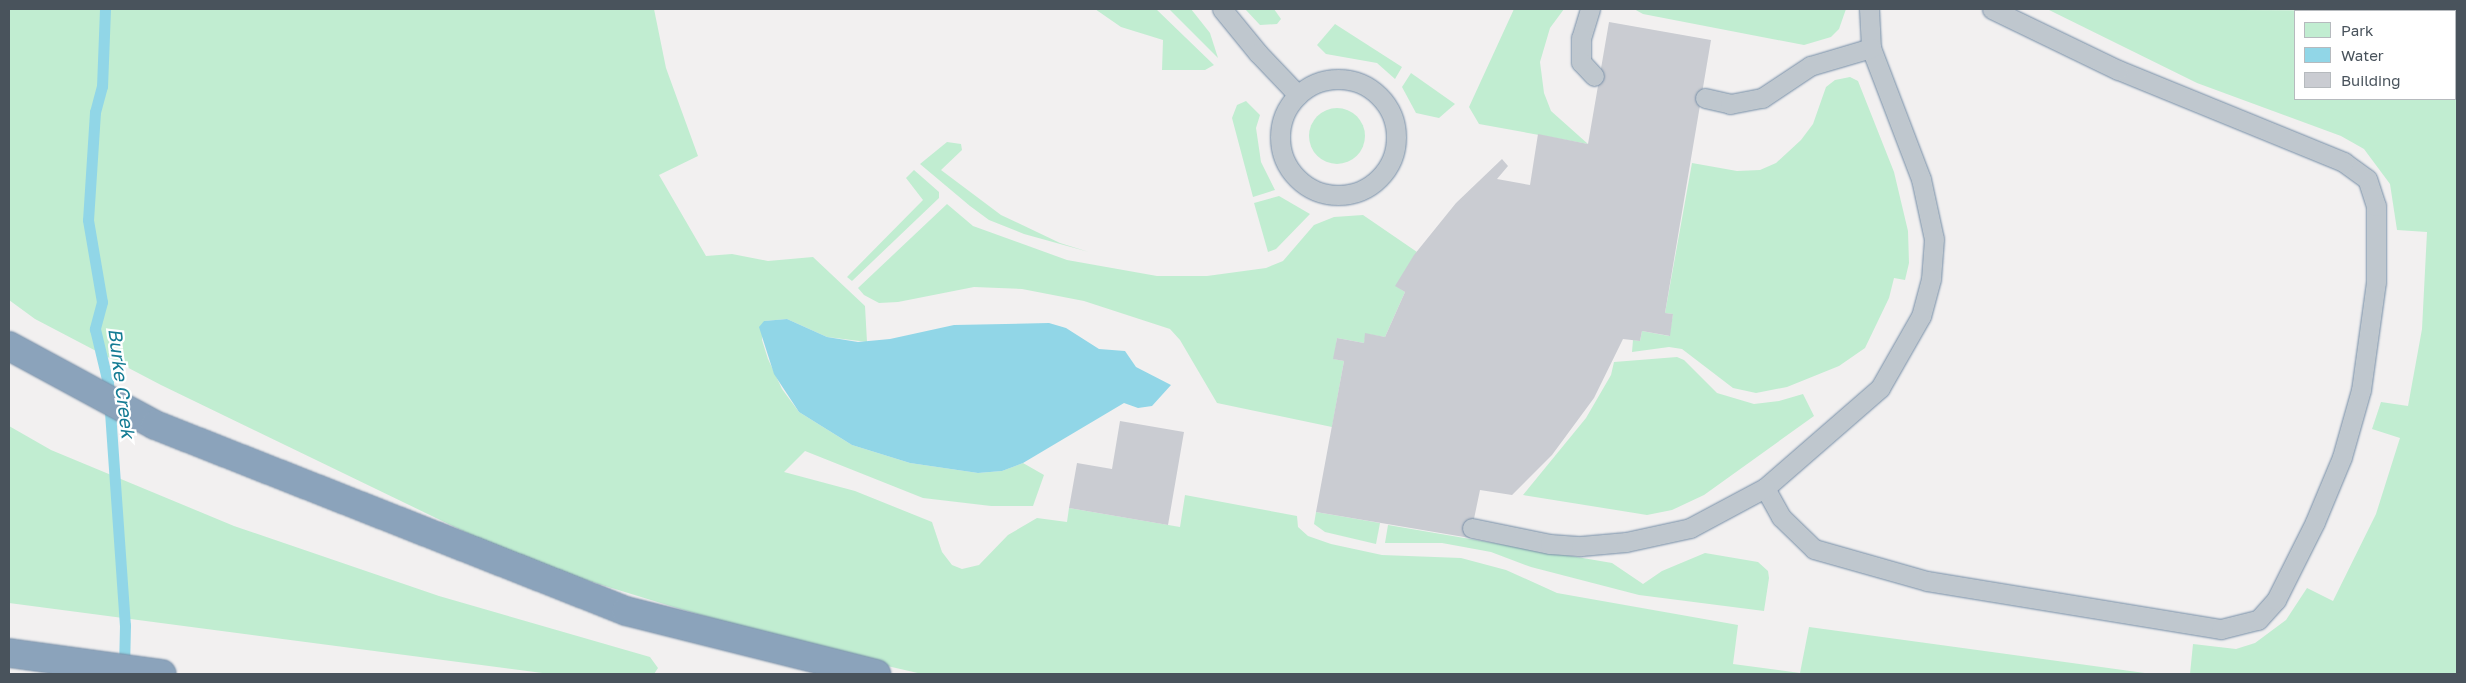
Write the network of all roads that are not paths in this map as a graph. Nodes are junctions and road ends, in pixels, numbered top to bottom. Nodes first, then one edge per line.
1 (1222, 9) edge
2 (1590, 9) edge
3 (1869, 9) edge
4 (1992, 9) edge
5 (1871, 48) junction
6 (1594, 76) dead end
7 (1298, 95) junction
8 (1705, 98) dead end
9 (9, 346) edge
10 (1765, 488) junction
11 (1472, 528) dead end
12 (9, 653) edge
13 (162, 674) edge
14 (876, 674) edge

1 - 7 lane
2 - 6 lane
3 - 5 lane
4 - 10 lane
5 - 8 lane
5 - 10 lane
7 - 7 lane
9 - 14 highway
10 - 11 lane
12 - 13 highway

